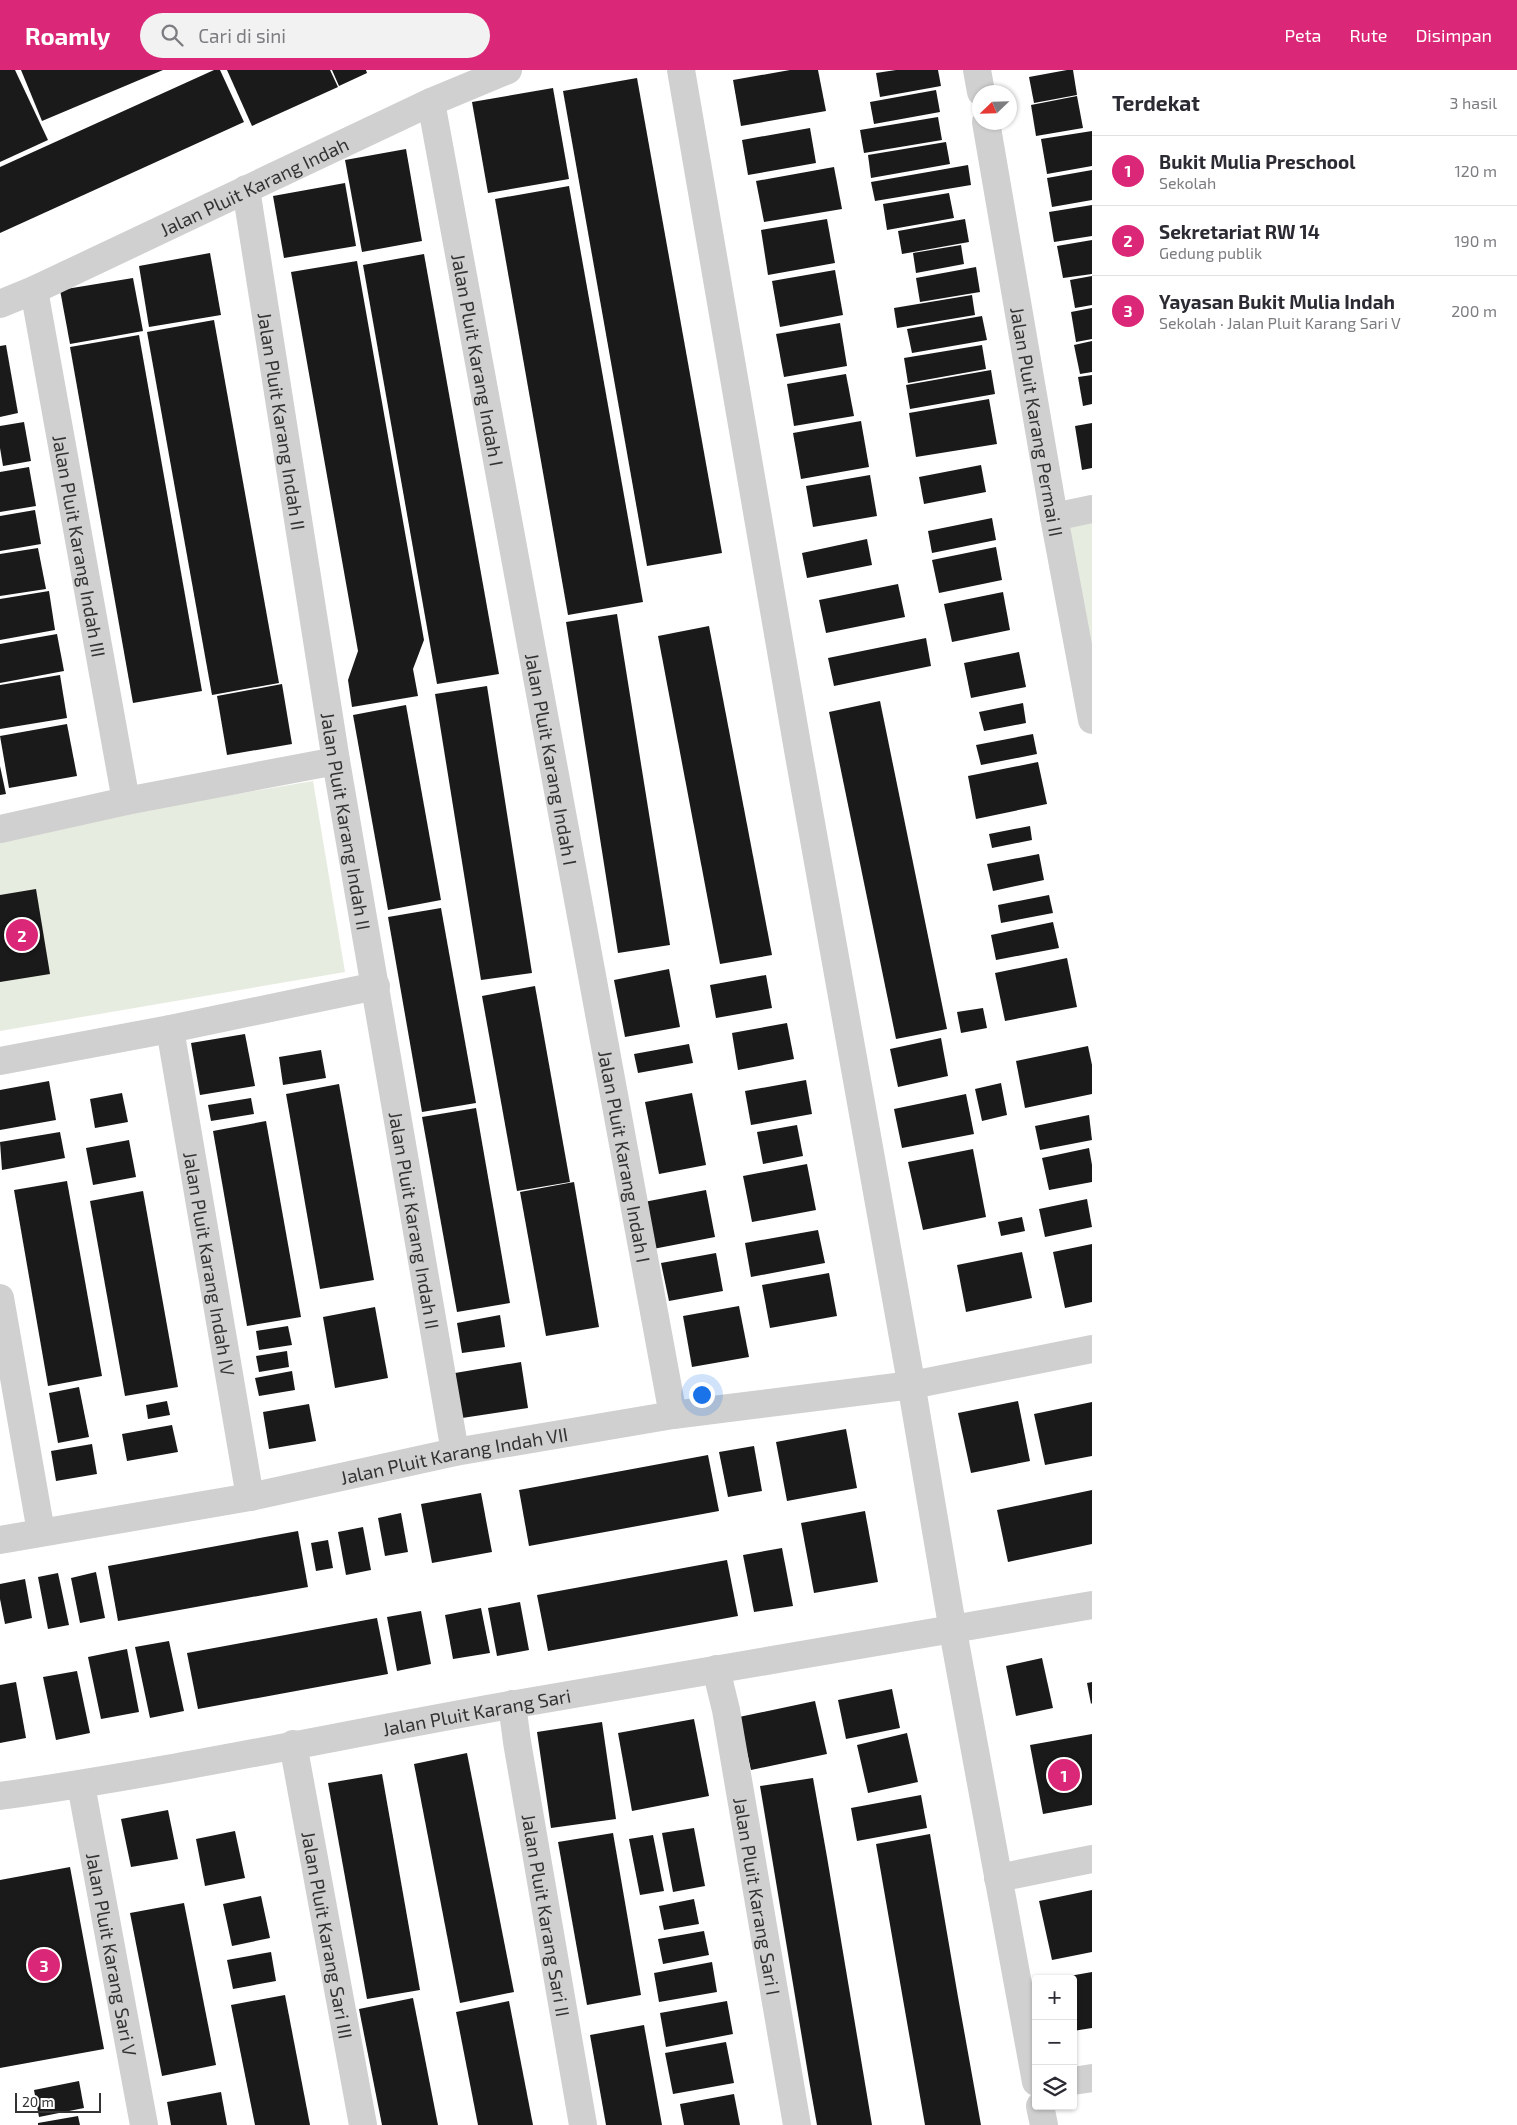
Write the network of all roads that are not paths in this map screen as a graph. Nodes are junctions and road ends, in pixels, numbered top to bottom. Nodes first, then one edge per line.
1 (508, 70) edge
2 (681, 70) edge
3 (977, 70) edge
4 (980, 85) edge
5 (431, 102) junction
6 (987, 130) edge
7 (246, 189) junction
8 (34, 290) junction
9 (0, 304) edge
10 (1092, 509) edge
11 (1054, 517) junction
12 (1091, 709) edge
13 (336, 760) junction
14 (126, 800) junction
15 (0, 829) edge
16 (376, 986) junction
17 (170, 1029) junction
18 (0, 1061) edge
19 (0, 1298) edge
20 (1092, 1349) edge
21 (912, 1385) junction
22 (673, 1415) junction
23 (455, 1452) junction
24 (250, 1497) junction
25 (41, 1532) junction
26 (0, 1540) edge
27 (1092, 1605) edge
28 (953, 1631) junction
29 (716, 1669) junction
30 (512, 1704) junction
31 (293, 1744) junction
32 (82, 1785) junction
33 (0, 1796) edge
34 (1092, 1859) edge
35 (998, 1878) junction
36 (1033, 2065) edge
37 (1092, 2078) edge
38 (1077, 2080) edge
39 (1041, 2110) edge
40 (144, 2125) edge
41 (363, 2125) edge
42 (583, 2125) edge
43 (797, 2125) edge
44 (1044, 2125) edge

1 - 5 street, Jalan Pluit Karang Indah
2 - 21 street
3 - 4 street
5 - 7 street, Jalan Pluit Karang Indah
5 - 22 street, Jalan Pluit Karang Indah I
6 - 11 street, Jalan Pluit Karang Permai II
7 - 8 street, Jalan Pluit Karang Indah
7 - 13 street, Jalan Pluit Karang Indah II
8 - 9 street, Jalan Pluit Karang Indah
8 - 14 street, Jalan Pluit Karang Indah III
10 - 11 street
11 - 12 street, Jalan Pluit Karang Permai II
13 - 14 street
13 - 16 street, Jalan Pluit Karang Indah II
14 - 15 street
16 - 17 street
16 - 23 street, Jalan Pluit Karang Indah II
17 - 18 street
17 - 24 street, Jalan Pluit Karang Indah IV
19 - 25 street
20 - 21 street, Jalan Pluit Karang Indah VII
21 - 22 street, Jalan Pluit Karang Indah VII
21 - 28 street
22 - 23 street, Jalan Pluit Karang Indah VII
23 - 24 street, Jalan Pluit Karang Indah VII
24 - 25 street, Jalan Pluit Karang Indah VII
25 - 26 street, Jalan Pluit Karang Indah VII
27 - 28 street, Jalan Pluit Karang Sari
28 - 29 street, Jalan Pluit Karang Sari
28 - 35 street
29 - 30 street, Jalan Pluit Karang Sari
29 - 43 street, Jalan Pluit Karang Sari I
30 - 31 street, Jalan Pluit Karang Sari
30 - 42 street, Jalan Pluit Karang Sari II
31 - 32 street, Jalan Pluit Karang Sari
31 - 41 street, Jalan Pluit Karang Sari III
32 - 33 street, Jalan Pluit Karang Sari
32 - 40 street, Jalan Pluit Karang Sari V
34 - 35 street
35 - 36 street
37 - 38 street
39 - 44 street

